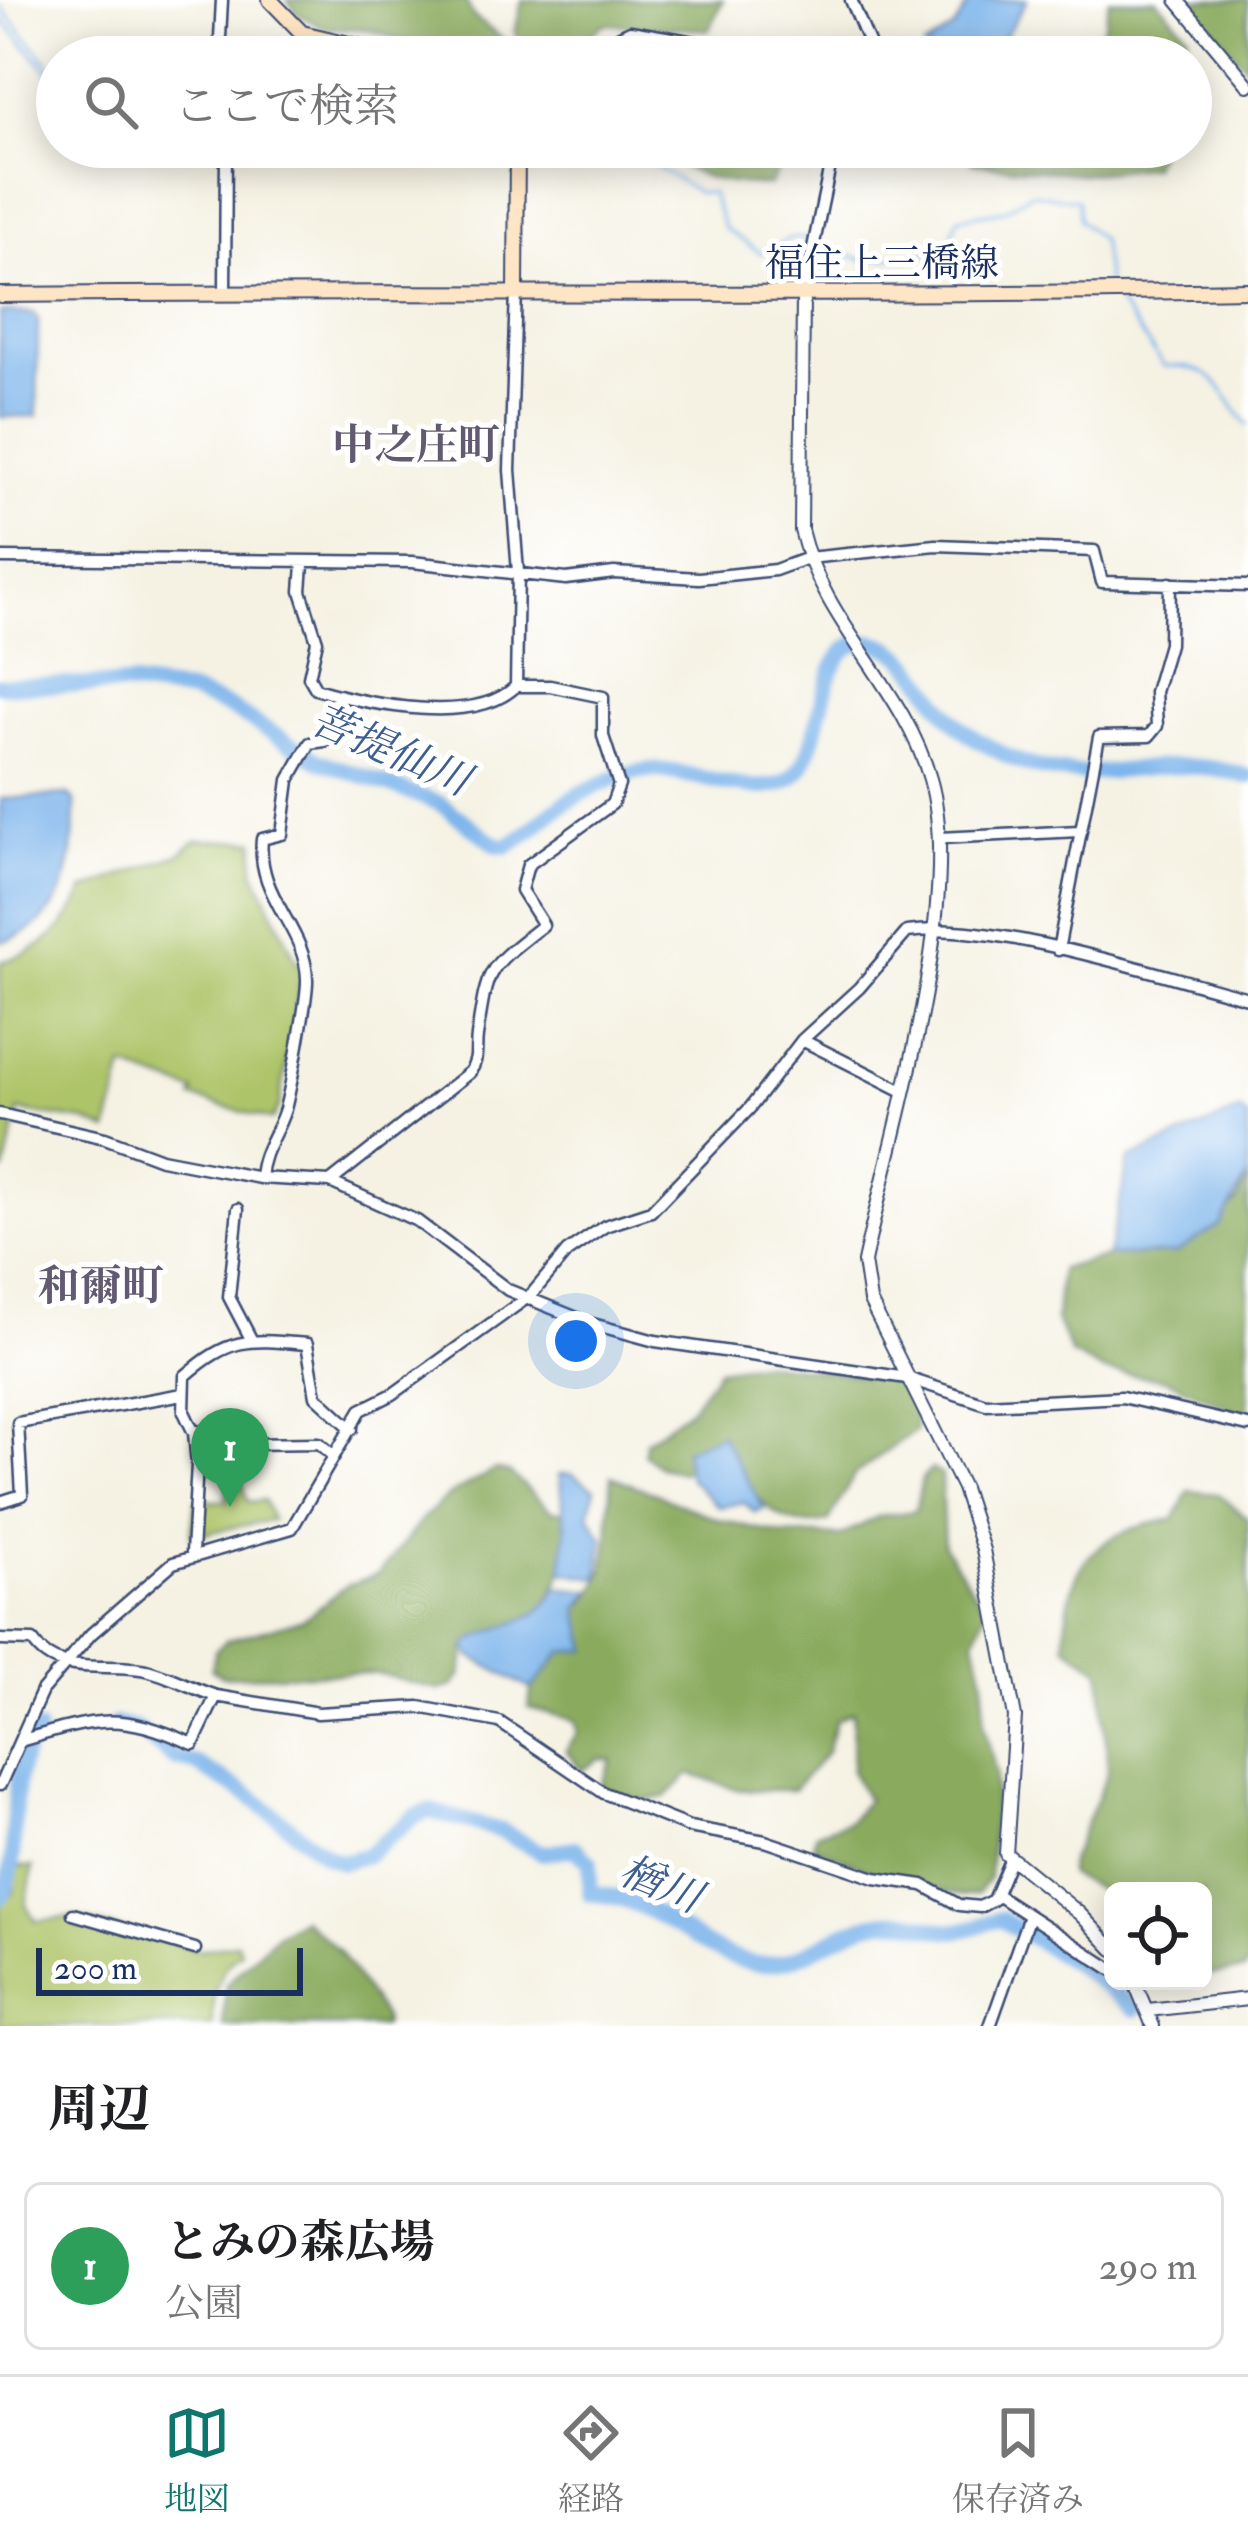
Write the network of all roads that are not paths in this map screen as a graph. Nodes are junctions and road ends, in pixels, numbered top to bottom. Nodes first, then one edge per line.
1 (222, 0) edge
2 (269, 0) edge
3 (851, 0) edge
4 (1177, 0) edge
5 (220, 36) edge
6 (315, 36) edge
7 (620, 36) edge
8 (660, 36) edge
9 (866, 36) edge
10 (1207, 36) edge
11 (1212, 42) edge
12 (1248, 85) edge
13 (226, 168) edge
14 (517, 168) edge
15 (830, 168) edge
16 (1248, 290) edge
17 (516, 291) junction
18 (225, 292) junction
19 (0, 295) edge
20 (803, 296) junction
21 (0, 557) edge
22 (808, 558) junction
23 (303, 565) junction
24 (518, 572) junction
25 (1170, 583) junction
26 (1248, 586) edge
27 (516, 686) junction
28 (337, 695) junction
29 (1079, 831) junction
30 (940, 838) junction
31 (935, 928) junction
32 (1058, 950) junction
33 (1248, 998) edge
34 (802, 1040) junction
35 (901, 1090) junction
36 (0, 1114) edge
37 (260, 1178) junction
38 (329, 1182) junction
39 (238, 1209) dead end
40 (532, 1295) junction
41 (250, 1339) junction
42 (907, 1378) junction
43 (182, 1394) junction
44 (1248, 1426) edge
45 (352, 1429) junction
46 (193, 1430) junction
47 (334, 1456) junction
48 (0, 1502) edge
49 (192, 1553) junction
50 (0, 1640) edge
51 (69, 1663) junction
52 (216, 1696) junction
53 (20, 1741) junction
54 (0, 1785) edge
55 (1010, 1860) junction
56 (997, 1895) junction
57 (73, 1914) dead end
58 (1029, 1916) junction
59 (1104, 1939) edge
60 (195, 1948) dead end
61 (1104, 1964) edge
62 (1138, 1990) edge
63 (1248, 2000) edge
64 (1148, 2010) junction
65 (990, 2026) edge
66 (1153, 2026) edge

1 - 5 street
2 - 6 main road
3 - 9 street
4 - 10 street
7 - 8 street
11 - 12 street
13 - 18 street
14 - 17 main road
15 - 20 street
16 - 20 main road, 福住上三橋線
17 - 18 main road, 福住上三橋線
17 - 20 main road, 福住上三橋線
17 - 24 street
18 - 19 main road, 福住上三橋線
20 - 22 street
21 - 23 street
22 - 24 street
22 - 25 street
22 - 30 street
23 - 24 street
23 - 28 street
24 - 27 street
25 - 26 street
25 - 29 street
27 - 28 street
27 - 38 street
28 - 37 street
29 - 30 street
29 - 32 street
30 - 31 street
31 - 32 street
31 - 34 street
31 - 35 street
32 - 33 street
34 - 35 street
34 - 40 street
35 - 42 street
36 - 37 street
37 - 38 street
38 - 40 street
39 - 41 street
40 - 42 street
40 - 45 street
41 - 43 street
41 - 45 street
42 - 44 street
42 - 55 street
43 - 46 street
43 - 48 street
45 - 47 street
46 - 47 street
46 - 49 street
47 - 49 street
49 - 51 street
50 - 51 street
51 - 52 street
51 - 53 street
52 - 53 street
52 - 56 street
53 - 54 street
55 - 56 street
55 - 59 street
56 - 58 street
57 - 60 street
58 - 61 street
58 - 65 street
62 - 64 street
63 - 64 street
64 - 66 street

